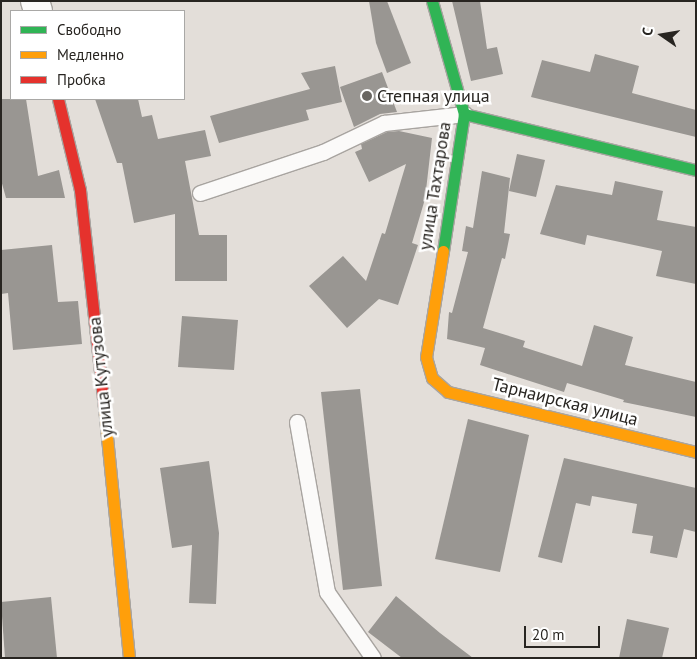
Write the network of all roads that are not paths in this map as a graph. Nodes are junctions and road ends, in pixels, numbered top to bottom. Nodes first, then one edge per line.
1 (432, 1) edge
2 (58, 100) edge
3 (464, 114) junction
4 (696, 170) edge
5 (200, 193) dead end
6 (432, 378) joint
7 (297, 422) dead end
8 (696, 452) edge
9 (129, 658) edge
10 (373, 658) edge

1 - 3 street, улица Тахтарова
2 - 9 street, улица Кутузова
3 - 4 street
3 - 5 lane
3 - 6 street, улица Тахтарова
6 - 8 street, Тарнаирская улица
7 - 10 lane

